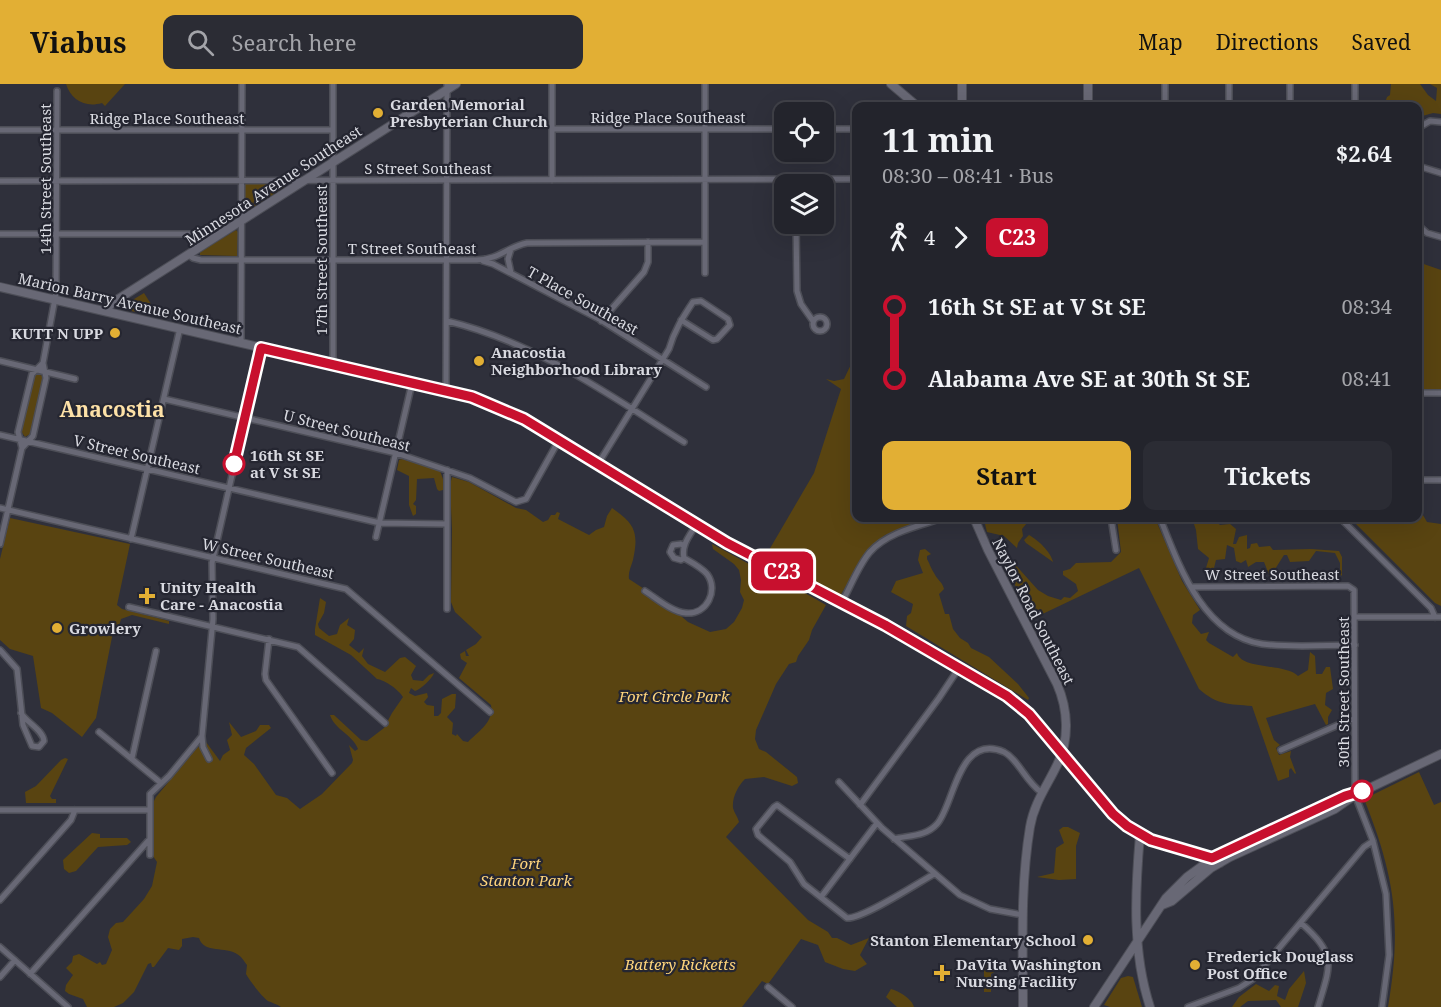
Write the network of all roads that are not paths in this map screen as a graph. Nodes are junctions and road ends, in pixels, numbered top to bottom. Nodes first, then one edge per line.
1 (242, 84) edge
2 (333, 84) edge
3 (456, 84) edge
4 (552, 84) edge
5 (705, 84) edge
6 (891, 84) edge
7 (962, 84) edge
8 (1088, 84) edge
9 (1165, 84) edge
10 (1229, 84) edge
11 (1290, 84) edge
12 (1355, 84) edge
13 (447, 87) edge
14 (57, 91) dead end
15 (910, 102) edge
16 (962, 102) edge
17 (1088, 102) edge
18 (1165, 102) edge
19 (1229, 102) edge
20 (1290, 102) edge
21 (1355, 102) edge
22 (1441, 122) edge
23 (1422, 126) edge
24 (552, 129) junction
25 (705, 129) junction
26 (774, 129) edge
27 (834, 129) edge
28 (852, 129) edge
29 (0, 130) edge
30 (57, 130) junction
31 (242, 130) junction
32 (333, 130) junction
33 (333, 162) junction
34 (1422, 167) edge
35 (1441, 173) edge
36 (852, 179) edge
37 (447, 180) junction
38 (552, 180) junction
39 (705, 180) junction
40 (834, 180) edge
41 (0, 181) edge
42 (56, 181) junction
43 (242, 181) junction
44 (304, 181) junction
45 (333, 181) junction
46 (774, 182) edge
47 (241, 220) junction
48 (1422, 229) edge
49 (0, 234) edge
50 (57, 234) junction
51 (796, 234) edge
52 (1441, 237) edge
53 (213, 239) junction
54 (648, 242) junction
55 (705, 242) junction
56 (511, 249) junction
57 (189, 255) junction
58 (242, 260) junction
59 (333, 260) junction
60 (447, 260) junction
61 (477, 260) junction
62 (511, 273) junction
63 (705, 273) dead end
64 (0, 287) edge
65 (56, 299) junction
66 (105, 311) junction
67 (681, 320) junction
68 (447, 321) junction
69 (601, 321) junction
70 (813, 321) dead end
71 (180, 328) junction
72 (241, 343) junction
73 (261, 348) junction
74 (663, 360) junction
75 (0, 361) edge
76 (43, 363) junction
77 (333, 364) junction
78 (35, 369) junction
79 (45, 372) junction
80 (75, 379) dead end
81 (412, 383) junction
82 (706, 387) dead end
83 (446, 391) junction
84 (1422, 393) edge
85 (1441, 393) edge
86 (164, 399) junction
87 (632, 409) junction
88 (245, 418) junction
89 (0, 435) edge
90 (20, 440) junction
91 (560, 440) junction
92 (28, 441) junction
93 (684, 442) dead end
94 (22, 448) junction
95 (396, 453) junction
96 (598, 464) junction
97 (148, 469) junction
98 (447, 470) junction
99 (1422, 480) edge
100 (1441, 480) edge
101 (229, 488) junction
102 (0, 508) edge
103 (8, 510) junction
104 (931, 522) edge
105 (976, 522) edge
106 (1112, 522) edge
107 (1162, 522) edge
108 (1344, 522) edge
109 (380, 523) junction
110 (446, 524) junction
111 (696, 525) junction
112 (376, 537) dead end
113 (131, 539) junction
114 (0, 544) edge
115 (684, 546) junction
116 (1116, 550) dead end
117 (212, 558) junction
118 (684, 558) junction
119 (1191, 587) junction
120 (1352, 588) joint
121 (645, 591) dead end
122 (842, 602) junction
123 (129, 606) dead end
124 (447, 609) dead end
125 (1355, 617) junction
126 (1438, 617) edge
127 (212, 627) junction
128 (269, 639) junction
129 (1354, 645) junction
130 (0, 650) edge
131 (156, 651) dead end
132 (959, 668) junction
133 (21, 712) junction
134 (490, 712) dead end
135 (1354, 718) junction
136 (386, 723) dead end
137 (99, 732) dead end
138 (202, 736) junction
139 (1281, 750) dead end
140 (1062, 753) junction
141 (1441, 754) edge
142 (132, 758) junction
143 (208, 759) dead end
144 (332, 773) dead end
145 (839, 782) dead end
146 (161, 783) junction
147 (1041, 792) junction
148 (1354, 795) junction
149 (860, 805) junction
150 (0, 810) edge
151 (75, 810) junction
152 (150, 810) junction
153 (877, 823) junction
154 (1140, 835) junction
155 (150, 839) junction
156 (894, 839) junction
157 (1373, 841) junction
158 (150, 855) dead end
159 (850, 859) junction
160 (1216, 861) junction
161 (934, 874) junction
162 (821, 897) junction
163 (0, 900) edge
164 (1023, 915) junction
165 (1301, 923) junction
166 (1137, 942) junction
167 (0, 947) edge
168 (15, 960) junction
169 (30, 974) junction
170 (0, 977) edge
171 (768, 987) dead end
172 (68, 1007) edge
173 (792, 1007) edge
174 (1023, 1007) edge
175 (1094, 1007) edge
176 (1150, 1007) edge
177 (1188, 1007) edge
178 (1318, 1007) edge
179 (1382, 1007) edge

1 - 31 street
2 - 32 street, 17th Street Southeast
3 - 13 main road, Minnesota Avenue Southeast
4 - 24 street
5 - 25 street
6 - 15 main road
7 - 16 main road
8 - 17 main road
9 - 18 street
10 - 19 street
11 - 20 street
12 - 21 street
13 - 33 main road, Minnesota Avenue Southeast
13 - 37 street
14 - 30 street, 14th Street Southeast
22 - 23 street
24 - 25 street, Ridge Place Southeast
24 - 38 street
25 - 26 street, Ridge Place Southeast
25 - 39 street
27 - 28 street
29 - 30 street, Ridge Place Southeast
30 - 31 street, Ridge Place Southeast
30 - 42 street, 14th Street Southeast
31 - 32 street, Ridge Place Southeast
31 - 43 street
32 - 33 street, 17th Street Southeast
33 - 44 main road, Minnesota Avenue Southeast
33 - 45 street, 17th Street Southeast
34 - 35 street
36 - 40 street, S Street Southeast
37 - 38 street, S Street Southeast
37 - 45 street, S Street Southeast
37 - 60 street
38 - 39 street, S Street Southeast
39 - 46 street, S Street Southeast
39 - 55 street
41 - 42 street, S Street Southeast
42 - 43 street, S Street Southeast
42 - 50 street, 14th Street Southeast
43 - 44 street, S Street Southeast
43 - 47 street
44 - 45 street, S Street Southeast
44 - 47 main road, Minnesota Avenue Southeast
45 - 59 street, 17th Street Southeast
47 - 53 main road, Minnesota Avenue Southeast
47 - 58 street
48 - 52 street
49 - 50 street
50 - 53 street
50 - 65 street, 14th Street Southeast
51 - 70 street
53 - 57 main road, Minnesota Avenue Southeast
54 - 55 street, T Street Southeast
54 - 56 street, T Street Southeast
54 - 69 street
55 - 63 street
56 - 61 street, T Street Southeast
56 - 62 street
57 - 58 street, T Street Southeast
57 - 66 main road, Minnesota Avenue Southeast
58 - 59 street, T Street Southeast
58 - 72 street
59 - 60 street, T Street Southeast
59 - 77 street, 17th Street Southeast
60 - 61 street, T Street Southeast
60 - 68 street
61 - 62 street, T Place Southeast
62 - 69 street, T Place Southeast
64 - 65 main road, Marion Barry Avenue Southeast
65 - 66 main road, Marion Barry Avenue Southeast
65 - 76 street, 14th Street Southeast
66 - 71 main road, Marion Barry Avenue Southeast
67 - 67 street
67 - 74 street
68 - 83 street
68 - 87 street
69 - 74 street, T Place Southeast
71 - 72 main road, Marion Barry Avenue Southeast
71 - 86 street
72 - 73 main road, Marion Barry Avenue Southeast
73 - 77 main road, Marion Barry Avenue Southeast
73 - 88 street
74 - 82 street, T Place Southeast
74 - 87 street
75 - 78 street
76 - 78 street
76 - 79 street
77 - 81 main road, Marion Barry Avenue Southeast
78 - 79 street
78 - 90 street
79 - 80 street
79 - 92 street
81 - 83 main road, Marion Barry Avenue Southeast
81 - 95 street
83 - 91 main road, Marion Barry Avenue Southeast
84 - 85 street
86 - 88 street, U Street Southeast
86 - 97 street
87 - 93 street
87 - 96 street
88 - 95 street, U Street Southeast
88 - 101 street
89 - 90 street, V Street Southeast
90 - 92 street, V Street Southeast
90 - 94 street
91 - 96 main road, Marion Barry Avenue Southeast
91 - 98 street, U Street Southeast
92 - 94 street
92 - 97 street, V Street Southeast
94 - 103 street
95 - 98 street, U Street Southeast
95 - 109 street
96 - 111 main road, Marion Barry Avenue Southeast
97 - 101 street, V Street Southeast
97 - 113 street
98 - 110 street
99 - 100 street
101 - 109 street, V Street Southeast
101 - 117 street
102 - 103 street, W Street Southeast
103 - 113 street, W Street Southeast
103 - 114 street
104 - 122 street
105 - 140 main road, Naylor Road Southeast
106 - 116 street
107 - 119 street
108 - 126 street
109 - 110 street, V Street Southeast
109 - 112 street
110 - 124 street
111 - 115 street
111 - 122 main road, Marion Barry Avenue Southeast
113 - 117 street, W Street Southeast
115 - 118 street
115 - 118 street
117 - 127 street
117 - 134 street, W Street Southeast
118 - 121 street
119 - 120 street, W Street Southeast
119 - 129 street
120 - 125 street, 30th Street Southeast
122 - 132 main road, Marion Barry Avenue Southeast
123 - 127 street
125 - 126 street
125 - 129 street, 30th Street Southeast
127 - 128 street
127 - 138 street
128 - 136 street
128 - 144 street
129 - 135 street, 30th Street Southeast
130 - 133 street
131 - 142 street
132 - 140 main road, Marion Barry Avenue Southeast
132 - 149 street
133 - 133 street
135 - 139 street
135 - 148 street, 30th Street Southeast
137 - 142 street
138 - 143 street
138 - 146 street
140 - 147 main road
140 - 154 main road, Marion Barry Avenue Southeast
141 - 148 main road
142 - 146 street
145 - 149 street
146 - 152 street
147 - 156 street
147 - 164 main road
148 - 157 street, 30th Street Southeast
148 - 160 main road
149 - 153 street
150 - 151 street
151 - 152 street
151 - 163 street
152 - 155 street
153 - 156 street
153 - 159 street
154 - 160 main road, Marion Barry Avenue Southeast
154 - 166 main road
155 - 158 street
155 - 169 street
156 - 161 street
157 - 165 street
157 - 179 street, 30th Street Southeast
159 - 162 street
159 - 162 street
160 - 166 main road
161 - 162 street
161 - 164 street
164 - 174 main road
165 - 177 street
165 - 178 street
166 - 175 main road
166 - 176 main road
167 - 168 street
168 - 169 street
168 - 170 street
169 - 172 street
171 - 173 street

